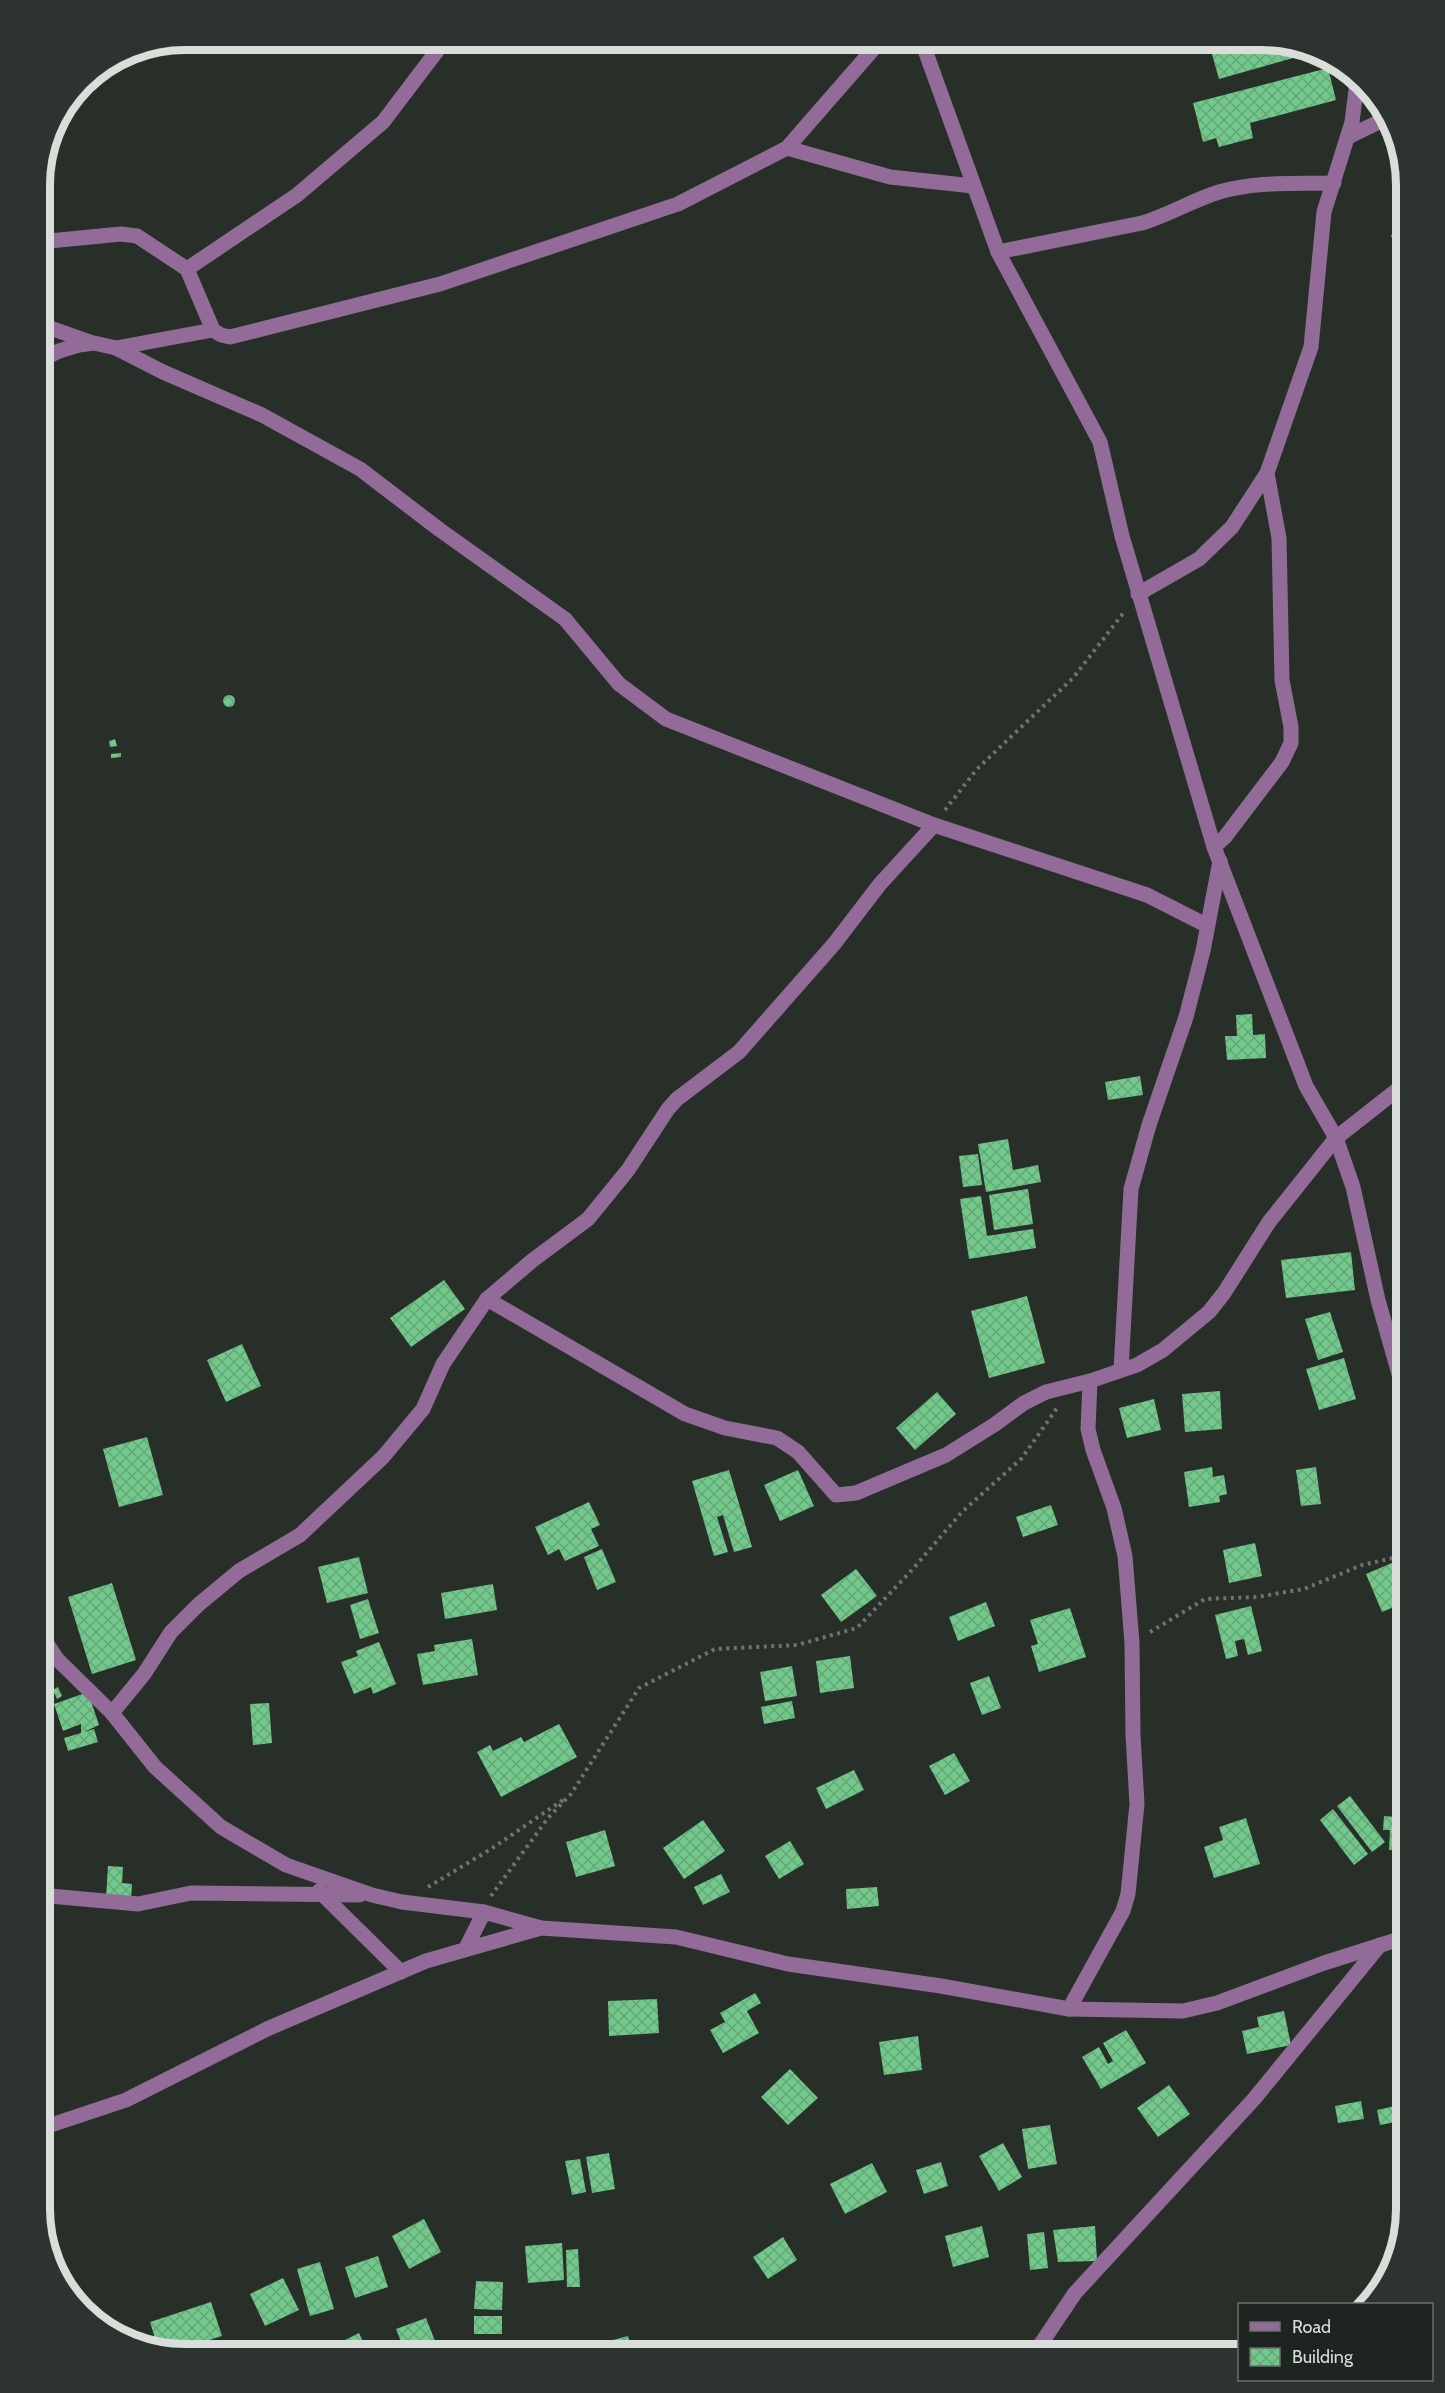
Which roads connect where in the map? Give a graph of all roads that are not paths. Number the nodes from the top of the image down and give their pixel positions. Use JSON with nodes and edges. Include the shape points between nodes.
{"nodes":[{"id":1,"x":438,"y":50,"type":"edge"},
{"id":2,"x":873,"y":50,"type":"edge"},
{"id":3,"x":925,"y":50,"type":"edge"},
{"id":4,"x":1356,"y":89,"type":"edge"},
{"id":5,"x":1380,"y":121,"type":"edge"},
{"id":6,"x":1348,"y":137,"type":"junction"},
{"id":7,"x":788,"y":148,"type":"junction"},
{"id":8,"x":1334,"y":183,"type":"junction"},
{"id":9,"x":974,"y":186,"type":"junction"},
{"id":10,"x":50,"y":241,"type":"edge"},
{"id":11,"x":998,"y":252,"type":"junction"},
{"id":12,"x":187,"y":269,"type":"junction"},
{"id":13,"x":50,"y":328,"type":"edge"},
{"id":14,"x":213,"y":330,"type":"junction"},
{"id":15,"x":94,"y":343,"type":"junction"},
{"id":16,"x":116,"y":348,"type":"junction"},
{"id":17,"x":50,"y":356,"type":"edge"},
{"id":18,"x":1267,"y":473,"type":"junction"},
{"id":19,"x":1138,"y":594,"type":"junction"},
{"id":20,"x":934,"y":825,"type":"junction"},
{"id":21,"x":1217,"y":854,"type":"junction"},
{"id":22,"x":1206,"y":926,"type":"junction"},
{"id":23,"x":1396,"y":1091,"type":"edge"},
{"id":24,"x":1336,"y":1138,"type":"junction"},
{"id":25,"x":487,"y":1299,"type":"junction"},
{"id":26,"x":1396,"y":1364,"type":"edge"},
{"id":27,"x":1121,"y":1370,"type":"junction"},
{"id":28,"x":1090,"y":1381,"type":"junction"},
{"id":29,"x":50,"y":1648,"type":"edge"},
{"id":30,"x":112,"y":1713,"type":"junction"},
{"id":31,"x":286,"y":1865,"type":"junction"},
{"id":32,"x":323,"y":1894,"type":"junction"},
{"id":33,"x":50,"y":1895,"type":"edge"},
{"id":34,"x":372,"y":1895,"type":"junction"},
{"id":35,"x":484,"y":1912,"type":"junction"},
{"id":36,"x":541,"y":1928,"type":"junction"},
{"id":37,"x":1396,"y":1940,"type":"edge"},
{"id":38,"x":1380,"y":1945,"type":"junction"},
{"id":39,"x":466,"y":1948,"type":"junction"},
{"id":40,"x":401,"y":1972,"type":"junction"},
{"id":41,"x":1069,"y":2008,"type":"junction"},
{"id":42,"x":50,"y":2125,"type":"edge"},
{"id":43,"x":1041,"y":2344,"type":"edge"}],
"edges":[{"from":1,"to":12,"type":"street","via":[[383,122],[297,195]]},
{"from":2,"to":7,"type":"street"},
{"from":3,"to":9,"type":"street"},
{"from":4,"to":6,"type":"street"},
{"from":5,"to":6,"type":"street"},
{"from":6,"to":8,"type":"street"},
{"from":7,"to":9,"type":"street","via":[[890,177]]},
{"from":7,"to":14,"type":"street","via":[[678,204],[440,284],[230,337]]},
{"from":8,"to":11,"type":"street","via":[[1236,188],[1152,220]]},
{"from":8,"to":18,"type":"street","via":[[1324,212],[1311,346]]},
{"from":9,"to":11,"type":"street"},
{"from":10,"to":12,"type":"street","via":[[137,236]]},
{"from":11,"to":19,"type":"street","via":[[1100,441]]},
{"from":12,"to":14,"type":"street"},
{"from":13,"to":15,"type":"street"},
{"from":14,"to":16,"type":"street"},
{"from":15,"to":16,"type":"street"},
{"from":15,"to":17,"type":"street"},
{"from":16,"to":20,"type":"street","via":[[262,415],[360,469],[565,619],[619,684],[666,719]]},
{"from":18,"to":19,"type":"street","via":[[1232,527],[1199,559]]},
{"from":18,"to":21,"type":"street","via":[[1279,538],[1282,680],[1291,743],[1282,762],[1225,837]]},
{"from":19,"to":21,"type":"street"},
{"from":20,"to":22,"type":"street","via":[[1147,895]]},
{"from":20,"to":25,"type":"street","via":[[739,1052],[668,1109],[628,1170],[588,1219]]},
{"from":21,"to":22,"type":"street"},
{"from":21,"to":24,"type":"street","via":[[1306,1086]]},
{"from":22,"to":27,"type":"street","via":[[1186,1017],[1131,1189]]},
{"from":23,"to":24,"type":"street"},
{"from":24,"to":26,"type":"street","via":[[1353,1187]]},
{"from":24,"to":27,"type":"street","via":[[1269,1222],[1209,1312],[1163,1350]]},
{"from":25,"to":28,"type":"street","via":[[685,1414],[725,1428],[777,1438],[798,1452],[836,1495],[856,1493],[946,1455],[1023,1403],[1046,1392]]},
{"from":25,"to":30,"type":"street","via":[[443,1364],[423,1409],[383,1457],[300,1535],[239,1571],[198,1605],[171,1632]]},
{"from":27,"to":28,"type":"street"},
{"from":28,"to":41,"type":"street","via":[[1088,1430],[1125,1556],[1137,1804],[1128,1894],[1116,1924]]},
{"from":29,"to":30,"type":"street"},
{"from":30,"to":31,"type":"street","via":[[155,1767],[221,1827]]},
{"from":31,"to":32,"type":"street"},
{"from":31,"to":34,"type":"street"},
{"from":32,"to":33,"type":"street","via":[[191,1893],[138,1904]]},
{"from":32,"to":34,"type":"street"},
{"from":32,"to":40,"type":"street"},
{"from":34,"to":35,"type":"street"},
{"from":35,"to":36,"type":"street"},
{"from":35,"to":39,"type":"street"},
{"from":36,"to":39,"type":"street"},
{"from":36,"to":41,"type":"street","via":[[676,1937],[788,1964]]},
{"from":37,"to":38,"type":"street"},
{"from":38,"to":41,"type":"street","via":[[1217,2003],[1183,2011]]},
{"from":38,"to":43,"type":"street","via":[[1254,2099],[1075,2294]]},
{"from":39,"to":40,"type":"street"},
{"from":40,"to":42,"type":"street","via":[[267,2029],[126,2100]]}]}
